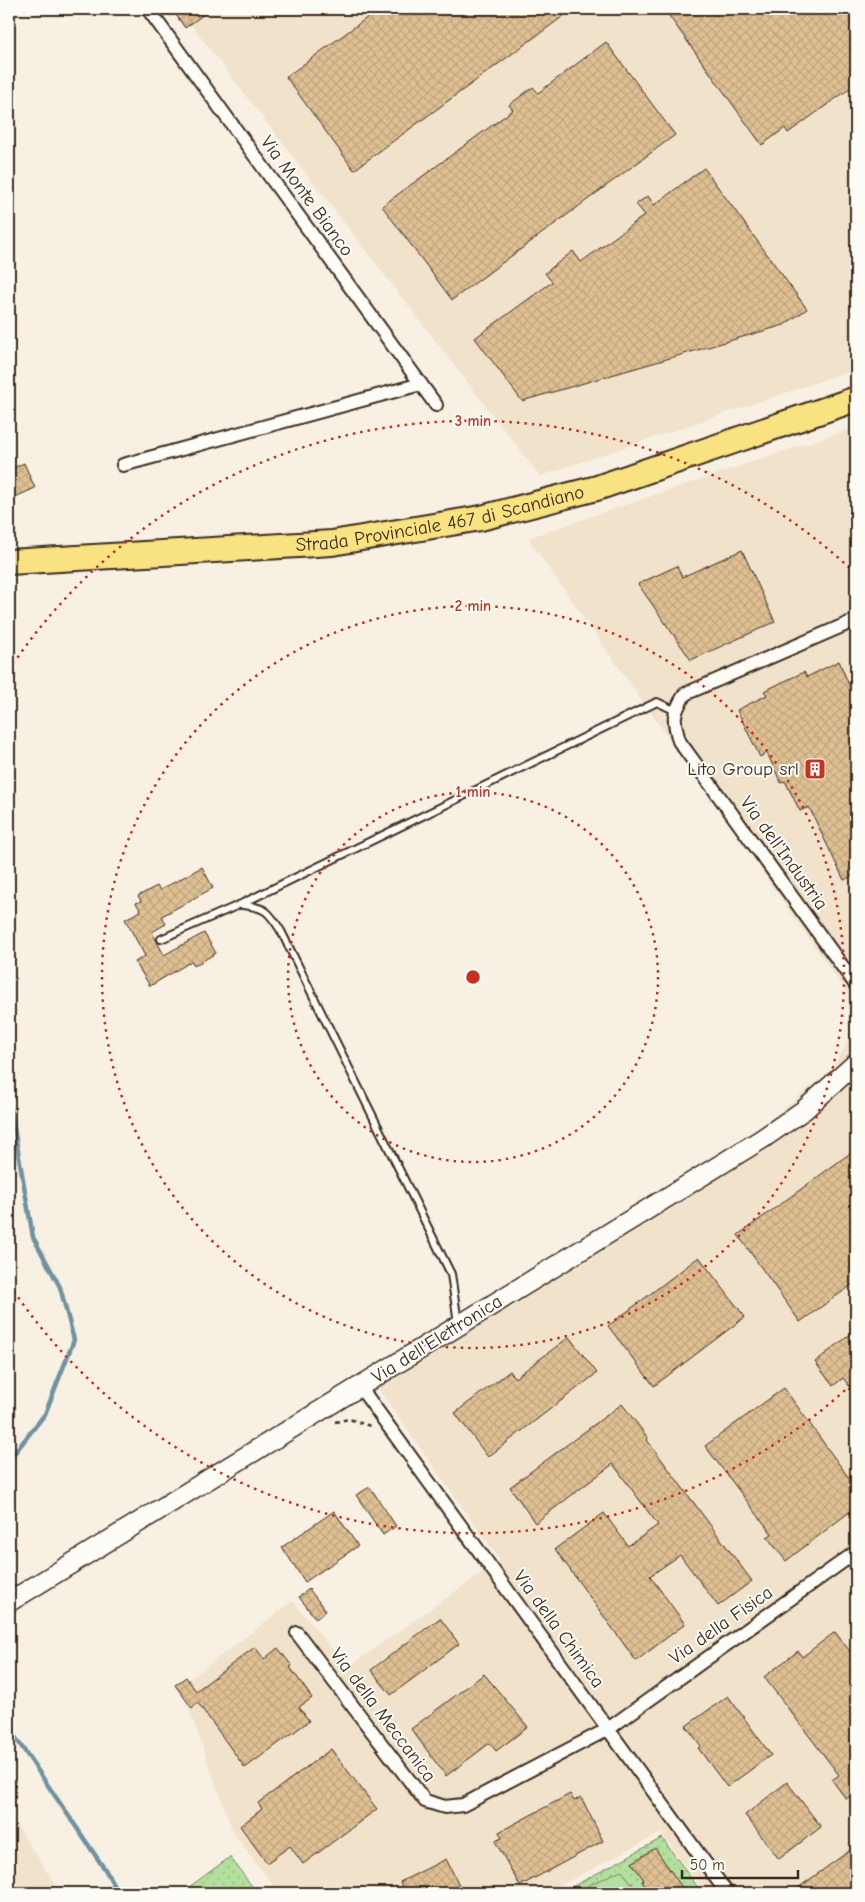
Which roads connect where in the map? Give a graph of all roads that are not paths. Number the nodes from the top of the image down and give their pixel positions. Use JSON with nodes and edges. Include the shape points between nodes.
{"nodes":[{"id":1,"x":148,"y":9,"type":"edge"},
{"id":2,"x":421,"y":384,"type":"junction"},
{"id":3,"x":856,"y":399,"type":"edge"},
{"id":4,"x":436,"y":405,"type":"dead end"},
{"id":5,"x":123,"y":465,"type":"dead end"},
{"id":6,"x":9,"y":562,"type":"edge"},
{"id":7,"x":856,"y":620,"type":"edge"},
{"id":8,"x":674,"y":710,"type":"junction"},
{"id":9,"x":241,"y":904,"type":"junction"},
{"id":10,"x":161,"y":939,"type":"dead end"},
{"id":11,"x":856,"y":985,"type":"edge"},
{"id":12,"x":856,"y":1063,"type":"edge"},
{"id":13,"x":459,"y":1325,"type":"junction"},
{"id":14,"x":360,"y":1387,"type":"junction"},
{"id":15,"x":856,"y":1552,"type":"edge"},
{"id":16,"x":9,"y":1602,"type":"edge"},
{"id":17,"x":297,"y":1633,"type":"dead end"},
{"id":18,"x":608,"y":1729,"type":"junction"},
{"id":19,"x":726,"y":1893,"type":"edge"}],
"edges":[{"from":1,"to":2,"type":"street","name":"Via Monte Bianco"},
{"from":2,"to":4,"type":"street","name":"Via Monte Bianco"},
{"from":2,"to":5,"type":"street"},
{"from":3,"to":6,"type":"highway","name":"Strada Provinciale 467 di Scandiano","via":[[597,488],[482,518],[332,543]]},
{"from":7,"to":8,"type":"street","via":[[685,694]]},
{"from":8,"to":9,"type":"lane","via":[[657,702]]},
{"from":8,"to":11,"type":"street","name":"Via dell'Industria","via":[[679,741]]},
{"from":9,"to":10,"type":"lane"},
{"from":9,"to":13,"type":"lane","via":[[256,906],[270,913],[282,931],[451,1274]]},
{"from":12,"to":13,"type":"street","name":"Via dell'Elettronica","via":[[804,1110],[762,1139]]},
{"from":13,"to":14,"type":"street","name":"Via dell'Elettronica"},
{"from":14,"to":16,"type":"street","name":"Via dell'Elettronica"},
{"from":14,"to":18,"type":"street","name":"Via della Chimica"},
{"from":15,"to":18,"type":"street","name":"Via della Fisica"},
{"from":17,"to":18,"type":"street","name":"Via della Meccanica","via":[[425,1801],[445,1807],[464,1804]]},
{"from":18,"to":19,"type":"street","name":"Via della Chimica"}]}
